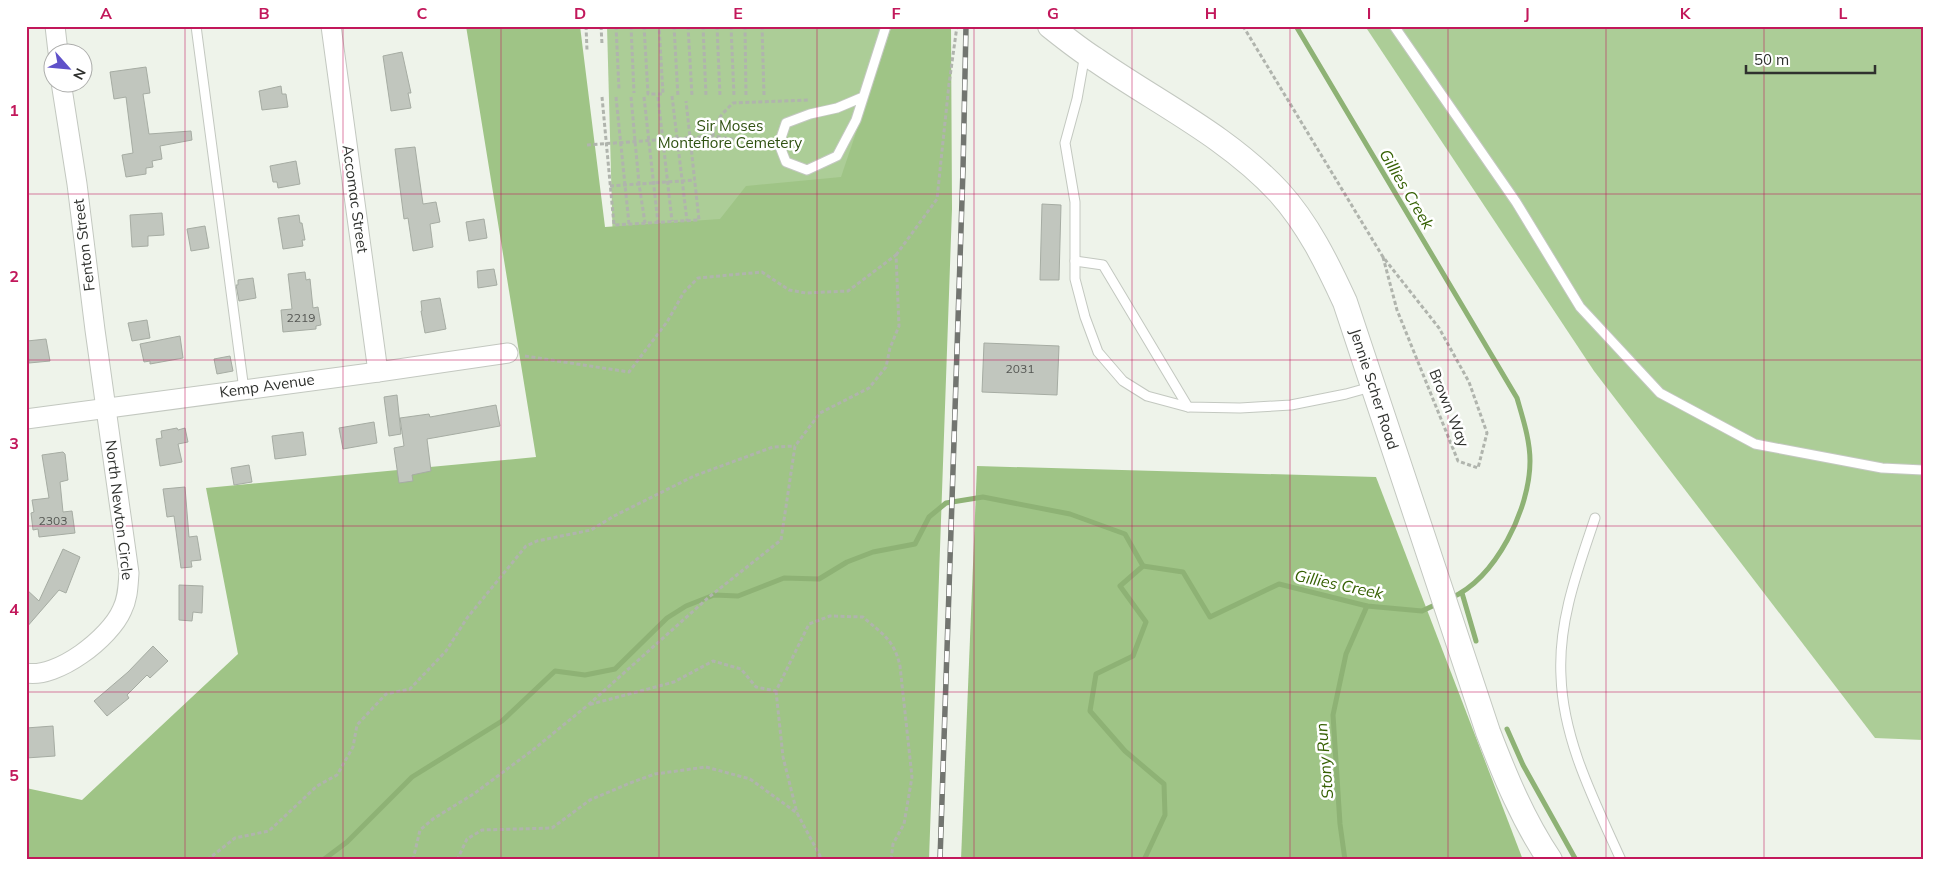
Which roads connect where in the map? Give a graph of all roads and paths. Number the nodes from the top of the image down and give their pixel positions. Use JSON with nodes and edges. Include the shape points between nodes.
{"nodes":[{"id":1,"x":55,"y":26,"type":"edge"},
{"id":2,"x":196,"y":26,"type":"edge"},
{"id":3,"x":331,"y":26,"type":"edge"},
{"id":4,"x":586,"y":26,"type":"edge"},
{"id":5,"x":601,"y":26,"type":"edge"},
{"id":6,"x":616,"y":26,"type":"edge"},
{"id":7,"x":631,"y":26,"type":"edge"},
{"id":8,"x":644,"y":26,"type":"edge"},
{"id":9,"x":659,"y":26,"type":"edge"},
{"id":10,"x":674,"y":26,"type":"edge"},
{"id":11,"x":688,"y":26,"type":"edge"},
{"id":12,"x":703,"y":26,"type":"edge"},
{"id":13,"x":717,"y":26,"type":"edge"},
{"id":14,"x":731,"y":26,"type":"edge"},
{"id":15,"x":745,"y":26,"type":"edge"},
{"id":16,"x":762,"y":26,"type":"edge"},
{"id":17,"x":886,"y":26,"type":"edge"},
{"id":18,"x":957,"y":26,"type":"edge"},
{"id":19,"x":1050,"y":26,"type":"edge"},
{"id":20,"x":1243,"y":26,"type":"edge"},
{"id":21,"x":1394,"y":26,"type":"edge"},
{"id":22,"x":57,"y":42,"type":"edge"},
{"id":23,"x":602,"y":44,"type":"dead end"},
{"id":24,"x":587,"y":50,"type":"dead end"},
{"id":25,"x":1085,"y":53,"type":"junction"},
{"id":26,"x":619,"y":90,"type":"dead end"},
{"id":27,"x":63,"y":92,"type":"edge"},
{"id":28,"x":764,"y":95,"type":"dead end"},
{"id":29,"x":658,"y":96,"type":"dead end"},
{"id":30,"x":672,"y":96,"type":"dead end"},
{"id":31,"x":692,"y":96,"type":"dead end"},
{"id":32,"x":706,"y":96,"type":"dead end"},
{"id":33,"x":720,"y":96,"type":"dead end"},
{"id":34,"x":734,"y":96,"type":"dead end"},
{"id":35,"x":746,"y":96,"type":"dead end"},
{"id":36,"x":602,"y":97,"type":"dead end"},
{"id":37,"x":616,"y":97,"type":"dead end"},
{"id":38,"x":644,"y":97,"type":"dead end"},
{"id":39,"x":678,"y":97,"type":"dead end"},
{"id":40,"x":863,"y":97,"type":"junction"},
{"id":41,"x":818,"y":100,"type":"dead end"},
{"id":42,"x":686,"y":101,"type":"dead end"},
{"id":43,"x":713,"y":136,"type":"junction"},
{"id":44,"x":690,"y":138,"type":"junction"},
{"id":45,"x":677,"y":139,"type":"junction"},
{"id":46,"x":663,"y":140,"type":"junction"},
{"id":47,"x":649,"y":141,"type":"junction"},
{"id":48,"x":635,"y":142,"type":"junction"},
{"id":49,"x":622,"y":143,"type":"junction"},
{"id":50,"x":606,"y":144,"type":"junction"},
{"id":51,"x":779,"y":144,"type":"junction"},
{"id":52,"x":586,"y":145,"type":"dead end"},
{"id":53,"x":695,"y":180,"type":"junction"},
{"id":54,"x":682,"y":181,"type":"junction"},
{"id":55,"x":668,"y":182,"type":"junction"},
{"id":56,"x":653,"y":183,"type":"junction"},
{"id":57,"x":638,"y":184,"type":"junction"},
{"id":58,"x":626,"y":185,"type":"junction"},
{"id":59,"x":610,"y":186,"type":"junction"},
{"id":60,"x":687,"y":220,"type":"junction"},
{"id":61,"x":672,"y":222,"type":"junction"},
{"id":62,"x":658,"y":223,"type":"junction"},
{"id":63,"x":630,"y":224,"type":"junction"},
{"id":64,"x":645,"y":224,"type":"junction"},
{"id":65,"x":896,"y":255,"type":"junction"},
{"id":66,"x":1383,"y":257,"type":"junction"},
{"id":67,"x":1076,"y":261,"type":"junction"},
{"id":68,"x":508,"y":353,"type":"joint"},
{"id":69,"x":378,"y":372,"type":"junction"},
{"id":70,"x":1374,"y":386,"type":"junction"},
{"id":71,"x":244,"y":390,"type":"junction"},
{"id":72,"x":1188,"y":407,"type":"junction"},
{"id":73,"x":106,"y":409,"type":"junction"},
{"id":74,"x":26,"y":419,"type":"edge"},
{"id":75,"x":795,"y":446,"type":"junction"},
{"id":76,"x":1923,"y":470,"type":"edge"},
{"id":77,"x":1595,"y":518,"type":"dead end"},
{"id":78,"x":26,"y":673,"type":"edge"},
{"id":79,"x":776,"y":691,"type":"junction"},
{"id":80,"x":588,"y":705,"type":"junction"},
{"id":81,"x":797,"y":813,"type":"junction"},
{"id":82,"x":1546,"y":858,"type":"edge"},
{"id":83,"x":207,"y":860,"type":"edge"},
{"id":84,"x":412,"y":860,"type":"edge"},
{"id":85,"x":457,"y":860,"type":"edge"},
{"id":86,"x":820,"y":860,"type":"edge"},
{"id":87,"x":892,"y":860,"type":"edge"},
{"id":88,"x":1621,"y":860,"type":"edge"}],
"edges":[{"from":1,"to":22,"type":"street"},
{"from":2,"to":71,"type":"lane"},
{"from":3,"to":69,"type":"street","name":"Accomac Street"},
{"from":4,"to":24,"type":"path"},
{"from":5,"to":23,"type":"path"},
{"from":6,"to":26,"type":"path"},
{"from":7,"to":48,"type":"path"},
{"from":8,"to":9,"type":"path","via":[[648,94],[663,94]]},
{"from":10,"to":39,"type":"path"},
{"from":11,"to":31,"type":"path"},
{"from":12,"to":32,"type":"path"},
{"from":13,"to":33,"type":"path"},
{"from":14,"to":34,"type":"path"},
{"from":15,"to":35,"type":"path"},
{"from":16,"to":28,"type":"path"},
{"from":17,"to":40,"type":"lane"},
{"from":18,"to":65,"type":"path","via":[[937,199]]},
{"from":19,"to":25,"type":"street","name":"Jennie Scher Road"},
{"from":20,"to":66,"type":"path","name":"Brown Way"},
{"from":21,"to":76,"type":"lane","via":[[1516,202],[1580,307],[1660,393],[1755,444],[1882,468]]},
{"from":25,"to":67,"type":"lane","via":[[1065,143],[1075,202]]},
{"from":25,"to":70,"type":"street","name":"Jennie Scher Road","via":[[1222,141],[1281,194],[1330,268]]},
{"from":27,"to":73,"type":"street","name":"Fenton Street"},
{"from":29,"to":46,"type":"path"},
{"from":30,"to":45,"type":"path"},
{"from":36,"to":50,"type":"path"},
{"from":37,"to":49,"type":"path"},
{"from":38,"to":47,"type":"path"},
{"from":40,"to":51,"type":"lane","via":[[786,123]]},
{"from":40,"to":51,"type":"lane","via":[[856,120],[837,156],[807,170],[786,162]]},
{"from":41,"to":43,"type":"path","via":[[733,103],[719,117]]},
{"from":42,"to":44,"type":"path"},
{"from":43,"to":44,"type":"path"},
{"from":43,"to":51,"type":"path"},
{"from":44,"to":45,"type":"path"},
{"from":44,"to":53,"type":"path"},
{"from":45,"to":46,"type":"path"},
{"from":45,"to":54,"type":"path"},
{"from":46,"to":47,"type":"path"},
{"from":46,"to":55,"type":"path"},
{"from":47,"to":48,"type":"path"},
{"from":47,"to":56,"type":"path"},
{"from":48,"to":49,"type":"path"},
{"from":48,"to":57,"type":"path"},
{"from":49,"to":50,"type":"path"},
{"from":49,"to":58,"type":"path"},
{"from":50,"to":52,"type":"path"},
{"from":50,"to":59,"type":"path"},
{"from":53,"to":54,"type":"path"},
{"from":53,"to":60,"type":"path","via":[[699,220]]},
{"from":54,"to":55,"type":"path"},
{"from":54,"to":60,"type":"path"},
{"from":55,"to":56,"type":"path"},
{"from":55,"to":61,"type":"path"},
{"from":56,"to":57,"type":"path"},
{"from":56,"to":62,"type":"path"},
{"from":57,"to":58,"type":"path"},
{"from":57,"to":64,"type":"path"},
{"from":58,"to":59,"type":"path"},
{"from":58,"to":63,"type":"path"},
{"from":59,"to":63,"type":"path","via":[[614,225]]},
{"from":60,"to":61,"type":"path"},
{"from":61,"to":62,"type":"path"},
{"from":62,"to":64,"type":"path"},
{"from":63,"to":64,"type":"path"},
{"from":65,"to":68,"type":"path","via":[[848,291],[806,293],[788,290],[762,272],[698,278],[684,292],[667,322],[629,372]]},
{"from":65,"to":75,"type":"path","via":[[898,326],[886,367],[869,388],[820,414]]},
{"from":66,"to":66,"type":"path","name":"Brown Way","via":[[1397,310],[1458,461],[1478,468],[1487,433],[1469,382],[1439,328]]},
{"from":67,"to":72,"type":"lane","via":[[1103,265]]},
{"from":67,"to":72,"type":"lane","via":[[1075,279],[1098,352],[1123,381],[1147,396]]},
{"from":68,"to":69,"type":"street","name":"Kemp Avenue"},
{"from":69,"to":71,"type":"street","name":"Kemp Avenue"},
{"from":70,"to":72,"type":"lane","via":[[1291,405]]},
{"from":70,"to":82,"type":"street","name":"Jennie Scher Road","via":[[1459,648],[1506,779]]},
{"from":71,"to":73,"type":"street","name":"Kemp Avenue"},
{"from":73,"to":74,"type":"street","name":"Kemp Avenue"},
{"from":73,"to":78,"type":"street","name":"North Newton Circle","via":[[129,573],[128,594],[116,621],[80,654],[56,670],[44,674]]},
{"from":75,"to":80,"type":"path","via":[[782,540],[709,597]]},
{"from":75,"to":83,"type":"path","via":[[773,447],[694,476],[592,530],[526,546],[467,618],[446,652],[410,689],[386,694],[357,725],[353,747],[337,775],[317,786],[269,831],[235,838]]},
{"from":77,"to":88,"type":"lane","via":[[1573,581],[1563,633],[1561,676],[1568,720],[1580,763]]},
{"from":79,"to":80,"type":"path","via":[[756,687],[741,669],[713,661],[674,682]]},
{"from":79,"to":81,"type":"path","via":[[783,757]]},
{"from":79,"to":87,"type":"path","via":[[809,624],[830,616],[863,616],[890,640],[897,651],[900,666],[912,777],[904,824],[893,844]]},
{"from":80,"to":84,"type":"path","via":[[475,794],[420,830]]},
{"from":81,"to":85,"type":"path","via":[[750,779],[706,767],[698,768],[656,774],[630,782],[590,800],[552,828],[482,830],[467,839]]},
{"from":81,"to":86,"type":"path"}]}
